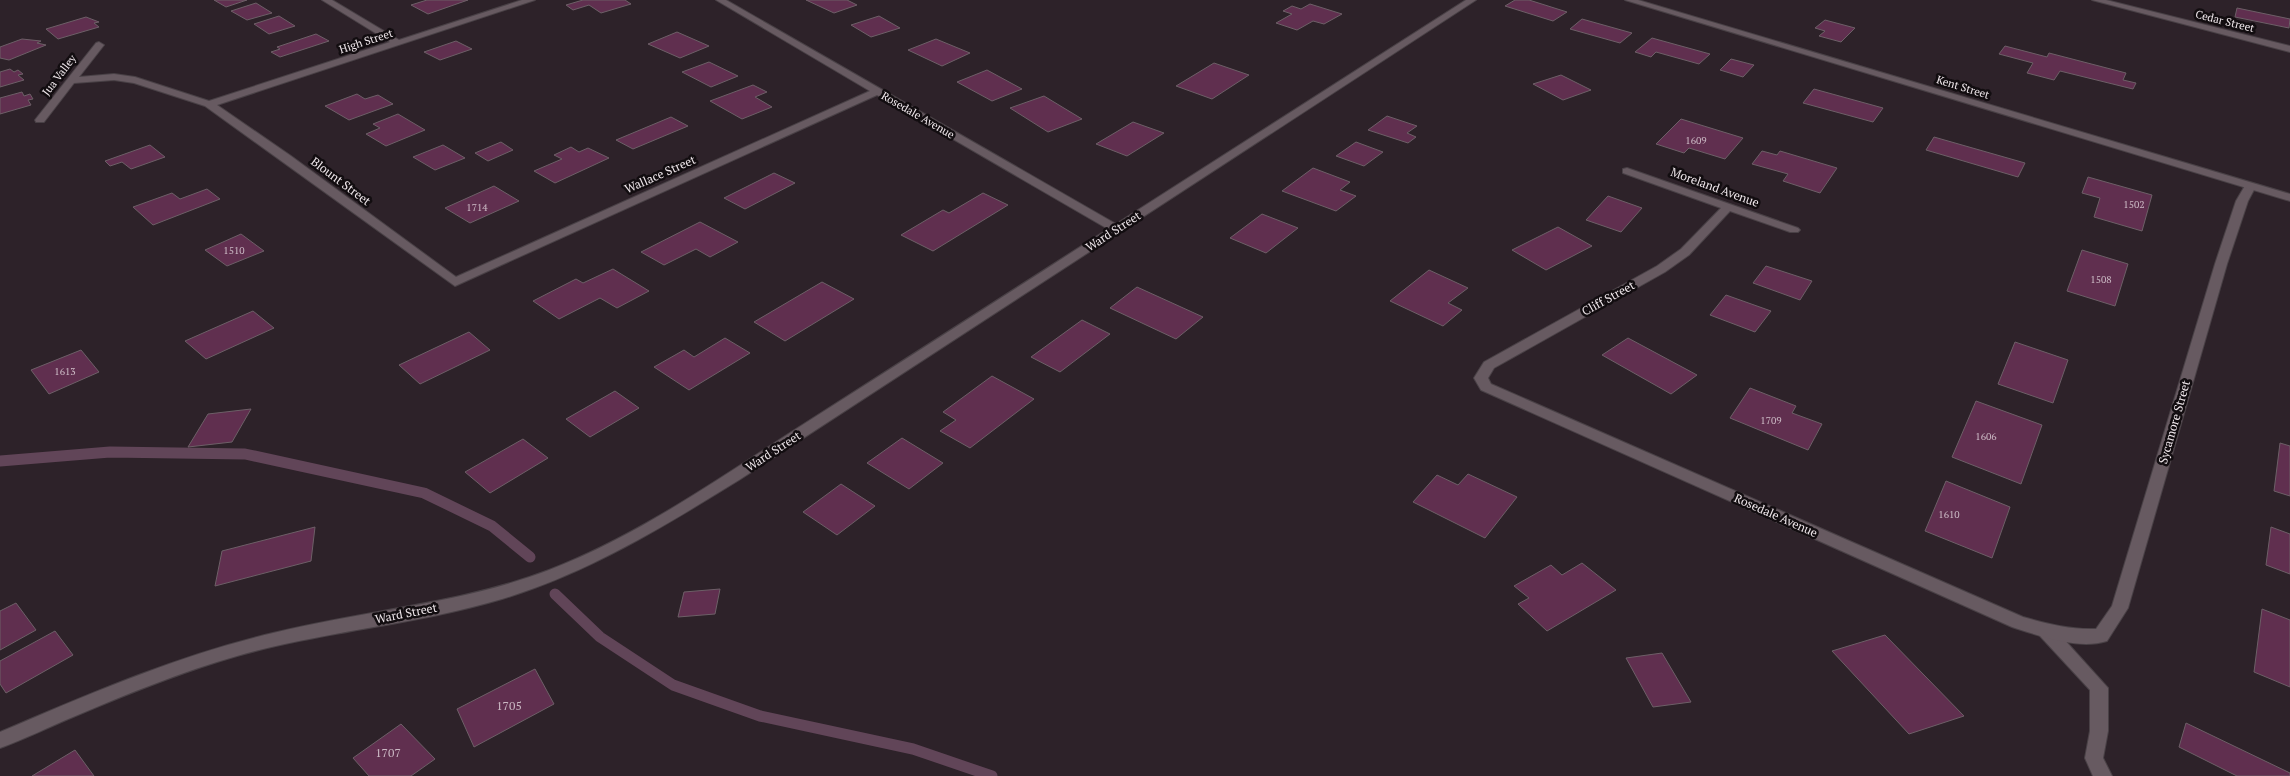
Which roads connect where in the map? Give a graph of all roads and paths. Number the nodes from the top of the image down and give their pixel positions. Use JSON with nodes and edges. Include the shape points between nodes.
{"nodes":[{"id":1,"x":326,"y":0,"type":"edge"},
{"id":2,"x":531,"y":0,"type":"edge"},
{"id":3,"x":720,"y":0,"type":"edge"},
{"id":4,"x":1472,"y":0,"type":"edge"},
{"id":5,"x":1629,"y":0,"type":"edge"},
{"id":6,"x":2096,"y":0,"type":"edge"},
{"id":7,"x":398,"y":43,"type":"junction"},
{"id":8,"x":99,"y":45,"type":"dead end"},
{"id":9,"x":2290,"y":49,"type":"edge"},
{"id":10,"x":72,"y":80,"type":"junction"},
{"id":11,"x":878,"y":91,"type":"junction"},
{"id":12,"x":208,"y":104,"type":"junction"},
{"id":13,"x":40,"y":120,"type":"dead end"},
{"id":14,"x":1627,"y":171,"type":"dead end"},
{"id":15,"x":2250,"y":186,"type":"junction"},
{"id":16,"x":2290,"y":198,"type":"edge"},
{"id":17,"x":1728,"y":207,"type":"junction"},
{"id":18,"x":1116,"y":228,"type":"junction"},
{"id":19,"x":1794,"y":230,"type":"dead end"},
{"id":20,"x":454,"y":282,"type":"joint"},
{"id":21,"x":1481,"y":378,"type":"joint"},
{"id":22,"x":2046,"y":631,"type":"junction"},
{"id":23,"x":2080,"y":637,"type":"joint"},
{"id":24,"x":0,"y":740,"type":"edge"},
{"id":25,"x":2103,"y":776,"type":"edge"}],
"edges":[{"from":1,"to":7,"type":"street"},
{"from":2,"to":7,"type":"street","name":"High Street"},
{"from":3,"to":11,"type":"street","name":"Rosedale Avenue"},
{"from":4,"to":18,"type":"street","name":"Ward Street"},
{"from":5,"to":15,"type":"street","name":"Kent Street"},
{"from":6,"to":9,"type":"street","name":"Cedar Street"},
{"from":7,"to":12,"type":"street","name":"High Street"},
{"from":8,"to":10,"type":"street","name":"Jua Valley"},
{"from":10,"to":12,"type":"street","name":"Blount Street","via":[[114,77],[135,80]]},
{"from":10,"to":13,"type":"street","name":"Jua Valley"},
{"from":11,"to":18,"type":"street","name":"Rosedale Avenue"},
{"from":11,"to":20,"type":"street","name":"Wallace Street"},
{"from":12,"to":20,"type":"street","name":"Blount Street","via":[[287,158]]},
{"from":14,"to":17,"type":"street","name":"Moreland Avenue"},
{"from":15,"to":16,"type":"street","name":"Kent Street"},
{"from":15,"to":23,"type":"street","name":"Sycamore Street","via":[[2221,264],[2120,608],[2101,636]]},
{"from":17,"to":19,"type":"street","name":"Moreland Avenue"},
{"from":17,"to":21,"type":"street","name":"Cliff Street","via":[[1685,252],[1634,284],[1504,355],[1489,365]]},
{"from":18,"to":24,"type":"street","name":"Ward Street","via":[[734,476],[577,564],[533,583],[480,599],[272,640],[205,659]]},
{"from":21,"to":22,"type":"street","name":"Rosedale Avenue","via":[[1486,387],[1502,395],[2018,622]]},
{"from":22,"to":23,"type":"street","name":"Rosedale Avenue"},
{"from":22,"to":25,"type":"street","via":[[2098,688],[2094,758]]}]}
